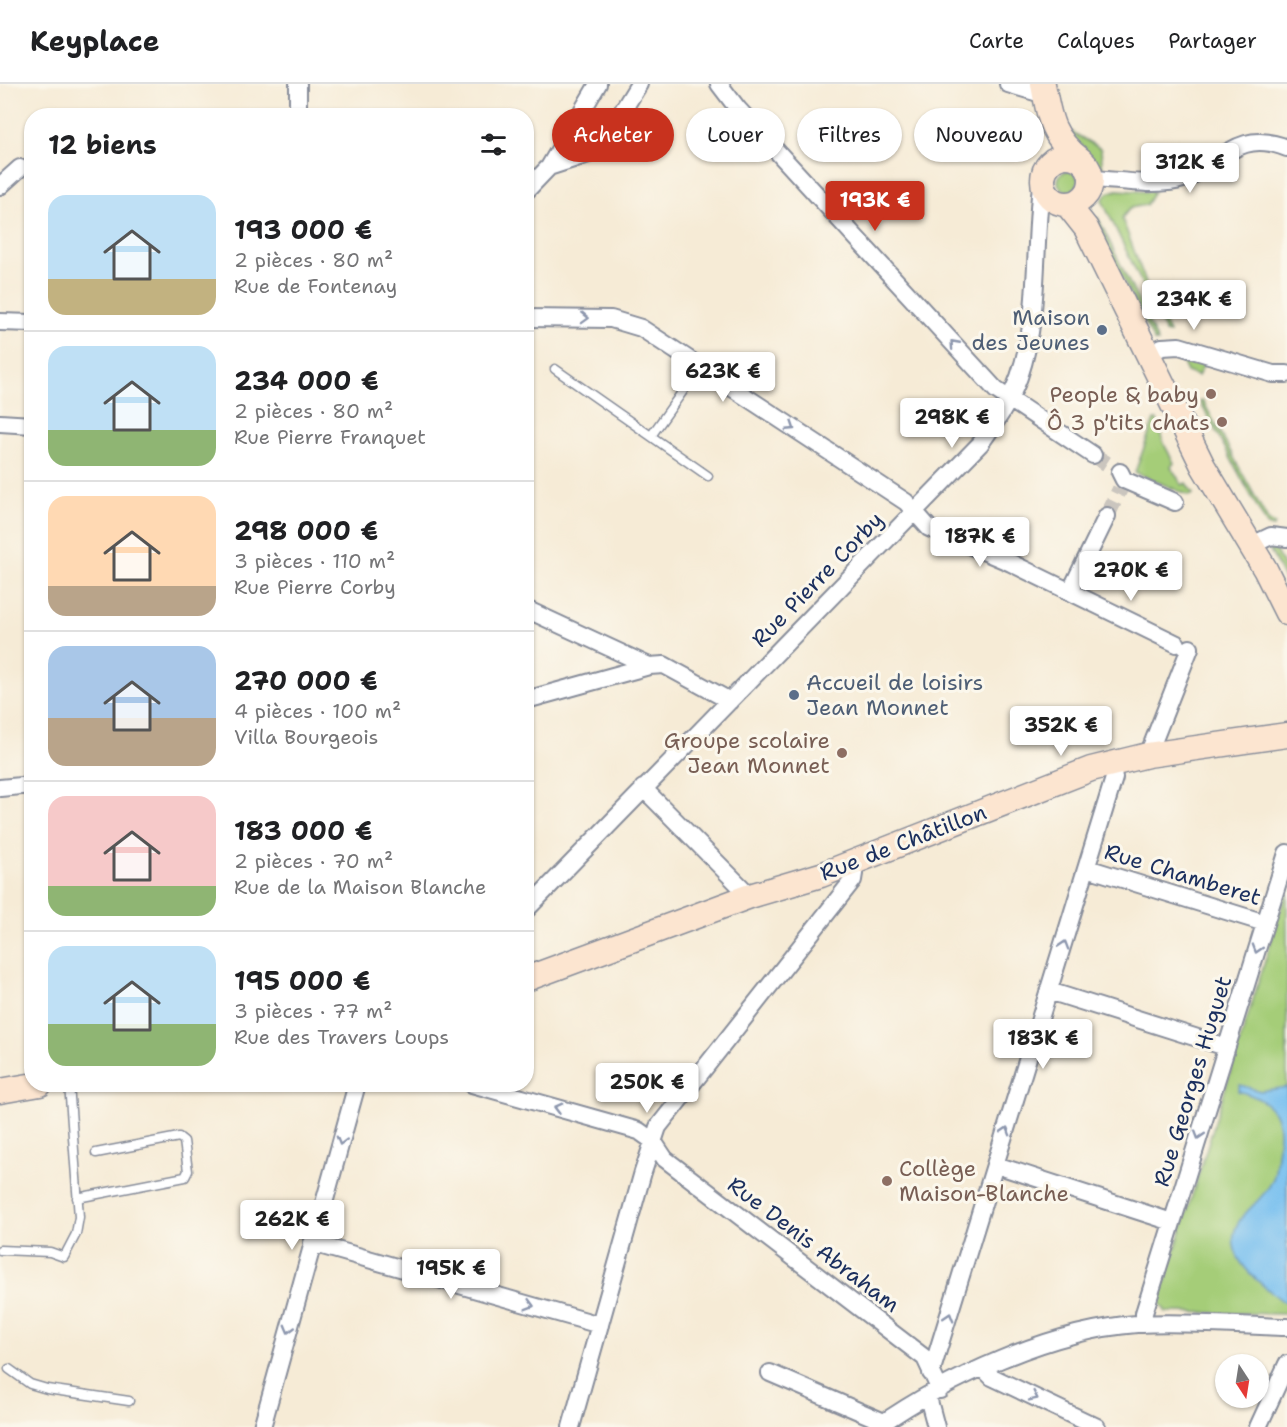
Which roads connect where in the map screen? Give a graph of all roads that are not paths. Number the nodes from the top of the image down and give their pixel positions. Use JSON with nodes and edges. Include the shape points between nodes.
{"nodes":[{"id":1,"x":298,"y":84,"type":"edge"},
{"id":2,"x":598,"y":84,"type":"edge"},
{"id":3,"x":639,"y":84,"type":"edge"},
{"id":4,"x":719,"y":84,"type":"edge"},
{"id":5,"x":1008,"y":84,"type":"edge"},
{"id":6,"x":1037,"y":86,"type":"edge"},
{"id":7,"x":298,"y":108,"type":"edge"},
{"id":8,"x":1287,"y":148,"type":"edge"},
{"id":9,"x":549,"y":167,"type":"junction"},
{"id":10,"x":20,"y":168,"type":"dead end"},
{"id":11,"x":1043,"y":173,"type":"junction"},
{"id":12,"x":534,"y":183,"type":"edge"},
{"id":13,"x":0,"y":186,"type":"edge"},
{"id":14,"x":1077,"y":188,"type":"junction"},
{"id":15,"x":1039,"y":227,"type":"junction"},
{"id":16,"x":534,"y":318,"type":"edge"},
{"id":17,"x":0,"y":322,"type":"edge"},
{"id":18,"x":24,"y":323,"type":"edge"},
{"id":19,"x":1146,"y":355,"type":"junction"},
{"id":20,"x":700,"y":367,"type":"junction"},
{"id":21,"x":555,"y":369,"type":"dead end"},
{"id":22,"x":1287,"y":374,"type":"edge"},
{"id":23,"x":1009,"y":400,"type":"junction"},
{"id":24,"x":0,"y":423,"type":"edge"},
{"id":25,"x":24,"y":424,"type":"edge"},
{"id":26,"x":651,"y":436,"type":"junction"},
{"id":27,"x":1093,"y":455,"type":"tunnel mouth"},
{"id":28,"x":708,"y":476,"type":"dead end"},
{"id":29,"x":1121,"y":480,"type":"tunnel mouth"},
{"id":30,"x":1175,"y":502,"type":"dead end"},
{"id":31,"x":914,"y":513,"type":"junction"},
{"id":32,"x":1107,"y":516,"type":"tunnel mouth"},
{"id":33,"x":1287,"y":538,"type":"edge"},
{"id":34,"x":1250,"y":546,"type":"junction"},
{"id":35,"x":1070,"y":592,"type":"junction"},
{"id":36,"x":534,"y":613,"type":"edge"},
{"id":37,"x":1287,"y":613,"type":"edge"},
{"id":38,"x":649,"y":666,"type":"junction"},
{"id":39,"x":534,"y":698,"type":"edge"},
{"id":40,"x":730,"y":700,"type":"junction"},
{"id":41,"x":1287,"y":735,"type":"edge"},
{"id":42,"x":1148,"y":755,"type":"junction"},
{"id":43,"x":1112,"y":763,"type":"junction"},
{"id":44,"x":24,"y":786,"type":"edge"},
{"id":45,"x":0,"y":788,"type":"edge"},
{"id":46,"x":643,"y":788,"type":"junction"},
{"id":47,"x":1287,"y":853,"type":"edge"},
{"id":48,"x":856,"y":861,"type":"junction"},
{"id":49,"x":1088,"y":868,"type":"junction"},
{"id":50,"x":750,"y":896,"type":"junction"},
{"id":51,"x":534,"y":902,"type":"edge"},
{"id":52,"x":1265,"y":923,"type":"junction"},
{"id":53,"x":534,"y":976,"type":"edge"},
{"id":54,"x":1049,"y":991,"type":"junction"},
{"id":55,"x":1226,"y":1047,"type":"junction"},
{"id":56,"x":24,"y":1087,"type":"edge"},
{"id":57,"x":0,"y":1091,"type":"edge"},
{"id":58,"x":69,"y":1092,"type":"edge"},
{"id":59,"x":355,"y":1092,"type":"edge"},
{"id":60,"x":500,"y":1092,"type":"edge"},
{"id":61,"x":652,"y":1141,"type":"junction"},
{"id":62,"x":96,"y":1153,"type":"dead end"},
{"id":63,"x":996,"y":1165,"type":"junction"},
{"id":64,"x":77,"y":1198,"type":"junction"},
{"id":65,"x":1172,"y":1222,"type":"junction"},
{"id":66,"x":312,"y":1242,"type":"junction"},
{"id":67,"x":0,"y":1250,"type":"edge"},
{"id":68,"x":600,"y":1324,"type":"junction"},
{"id":69,"x":1144,"y":1324,"type":"junction"},
{"id":70,"x":1287,"y":1327,"type":"edge"},
{"id":71,"x":1287,"y":1364,"type":"edge"},
{"id":72,"x":983,"y":1368,"type":"junction"},
{"id":73,"x":9,"y":1369,"type":"dead end"},
{"id":74,"x":770,"y":1373,"type":"dead end"},
{"id":75,"x":931,"y":1373,"type":"junction"},
{"id":76,"x":934,"y":1393,"type":"junction"},
{"id":77,"x":129,"y":1401,"type":"dead end"},
{"id":78,"x":881,"y":1425,"type":"edge"},
{"id":79,"x":262,"y":1427,"type":"edge"},
{"id":80,"x":571,"y":1427,"type":"edge"},
{"id":81,"x":936,"y":1427,"type":"edge"},
{"id":82,"x":1097,"y":1427,"type":"edge"},
{"id":83,"x":1258,"y":1427,"type":"edge"}],
"edges":[{"from":1,"to":7,"type":"street"},
{"from":2,"to":9,"type":"street"},
{"from":3,"to":9,"type":"street","via":[[598,151]]},
{"from":23,"to":4,"type":"street","one_way":true},
{"from":5,"to":6,"type":"street"},
{"from":6,"to":11,"type":"main road"},
{"from":6,"to":14,"type":"main road","via":[[1055,135],[1067,149]]},
{"from":8,"to":14,"type":"street","via":[[1262,142],[1236,147],[1191,176],[1175,181]]},
{"from":9,"to":12,"type":"street"},
{"from":10,"to":13,"type":"street"},
{"from":11,"to":14,"type":"main road","via":[[1046,194]]},
{"from":11,"to":14,"type":"main road","via":[[1056,158],[1073,156]]},
{"from":11,"to":15,"type":"street","name":"Rue Pierre Corby"},
{"from":14,"to":15,"type":"street","via":[[1050,210]]},
{"from":14,"to":19,"type":"main road","via":[[1086,228]]},
{"from":15,"to":23,"type":"street","name":"Rue Pierre Corby","via":[[1026,350]]},
{"from":16,"to":20,"type":"street","one_way":true,"via":[[611,319],[641,328]]},
{"from":17,"to":18,"type":"street"},
{"from":19,"to":22,"type":"street","via":[[1162,347],[1179,346],[1273,374]]},
{"from":19,"to":34,"type":"main road","via":[[1203,466]]},
{"from":20,"to":26,"type":"lane"},
{"from":20,"to":31,"type":"street","one_way":true,"via":[[906,502]]},
{"from":21,"to":26,"type":"lane"},
{"from":23,"to":27,"type":"street"},
{"from":23,"to":31,"type":"street","name":"Rue Pierre Corby","via":[[980,444]]},
{"from":24,"to":25,"type":"street"},
{"from":26,"to":28,"type":"lane"},
{"from":29,"to":30,"type":"street"},
{"from":31,"to":35,"type":"street","via":[[929,528]]},
{"from":31,"to":40,"type":"street","name":"Rue Pierre Corby"},
{"from":32,"to":35,"type":"street"},
{"from":33,"to":34,"type":"street","via":[[1270,536]]},
{"from":34,"to":37,"type":"main road"},
{"from":35,"to":42,"type":"street","via":[[1183,646]]},
{"from":36,"to":38,"type":"street"},
{"from":38,"to":39,"type":"street"},
{"from":38,"to":40,"type":"street","via":[[664,665]]},
{"from":40,"to":46,"type":"street","name":"Rue Pierre Corby"},
{"from":41,"to":42,"type":"main road","name":"Rue de Châtillon"},
{"from":42,"to":43,"type":"main road","name":"Rue de Châtillon"},
{"from":43,"to":48,"type":"main road","name":"Rue de Châtillon","via":[[1067,777]]},
{"from":43,"to":49,"type":"street","via":[[1114,778]]},
{"from":44,"to":45,"type":"street"},
{"from":46,"to":50,"type":"street"},
{"from":46,"to":51,"type":"street","name":"Rue Pierre Corby"},
{"from":47,"to":52,"type":"street","name":"Rue Georges Huguet"},
{"from":48,"to":50,"type":"main road","name":"Rue de Châtillon"},
{"from":48,"to":61,"type":"street","via":[[853,880],[658,1127]]},
{"from":49,"to":52,"type":"street","name":"Rue Chamberet"},
{"from":54,"to":49,"type":"street","one_way":true},
{"from":50,"to":53,"type":"main road","name":"Rue de Châtillon"},
{"from":52,"to":55,"type":"street","name":"Rue Georges Huguet","one_way":true},
{"from":54,"to":55,"type":"street"},
{"from":63,"to":54,"type":"street","one_way":true},
{"from":55,"to":65,"type":"street","name":"Rue Georges Huguet","one_way":true},
{"from":56,"to":57,"type":"main road"},
{"from":58,"to":64,"type":"lane"},
{"from":59,"to":66,"type":"street","one_way":true},
{"from":61,"to":60,"type":"street","one_way":true,"via":[[639,1131]]},
{"from":61,"to":68,"type":"street"},
{"from":61,"to":75,"type":"street","name":"Rue Denis Abraham","via":[[665,1159],[925,1358]]},
{"from":62,"to":64,"type":"lane","via":[[179,1137],[184,1141],[188,1171],[185,1177]]},
{"from":63,"to":65,"type":"street"},
{"from":75,"to":63,"type":"street","one_way":true},
{"from":64,"to":67,"type":"lane","via":[[76,1234],[64,1257],[50,1252]]},
{"from":65,"to":69,"type":"street","name":"Rue Georges Huguet"},
{"from":66,"to":68,"type":"street","one_way":true},
{"from":66,"to":79,"type":"street","one_way":true},
{"from":68,"to":80,"type":"street"},
{"from":69,"to":70,"type":"street"},
{"from":69,"to":72,"type":"street","via":[[1085,1331]]},
{"from":71,"to":83,"type":"street"},
{"from":72,"to":76,"type":"street"},
{"from":72,"to":82,"type":"street","one_way":true,"via":[[992,1377]]},
{"from":73,"to":77,"type":"lane","via":[[30,1384],[47,1389]]},
{"from":74,"to":78,"type":"street"},
{"from":75,"to":76,"type":"street","name":"Rue Denis Abraham"},
{"from":76,"to":78,"type":"street"},
{"from":76,"to":81,"type":"street","name":"Rue Denis Abraham"}]}
